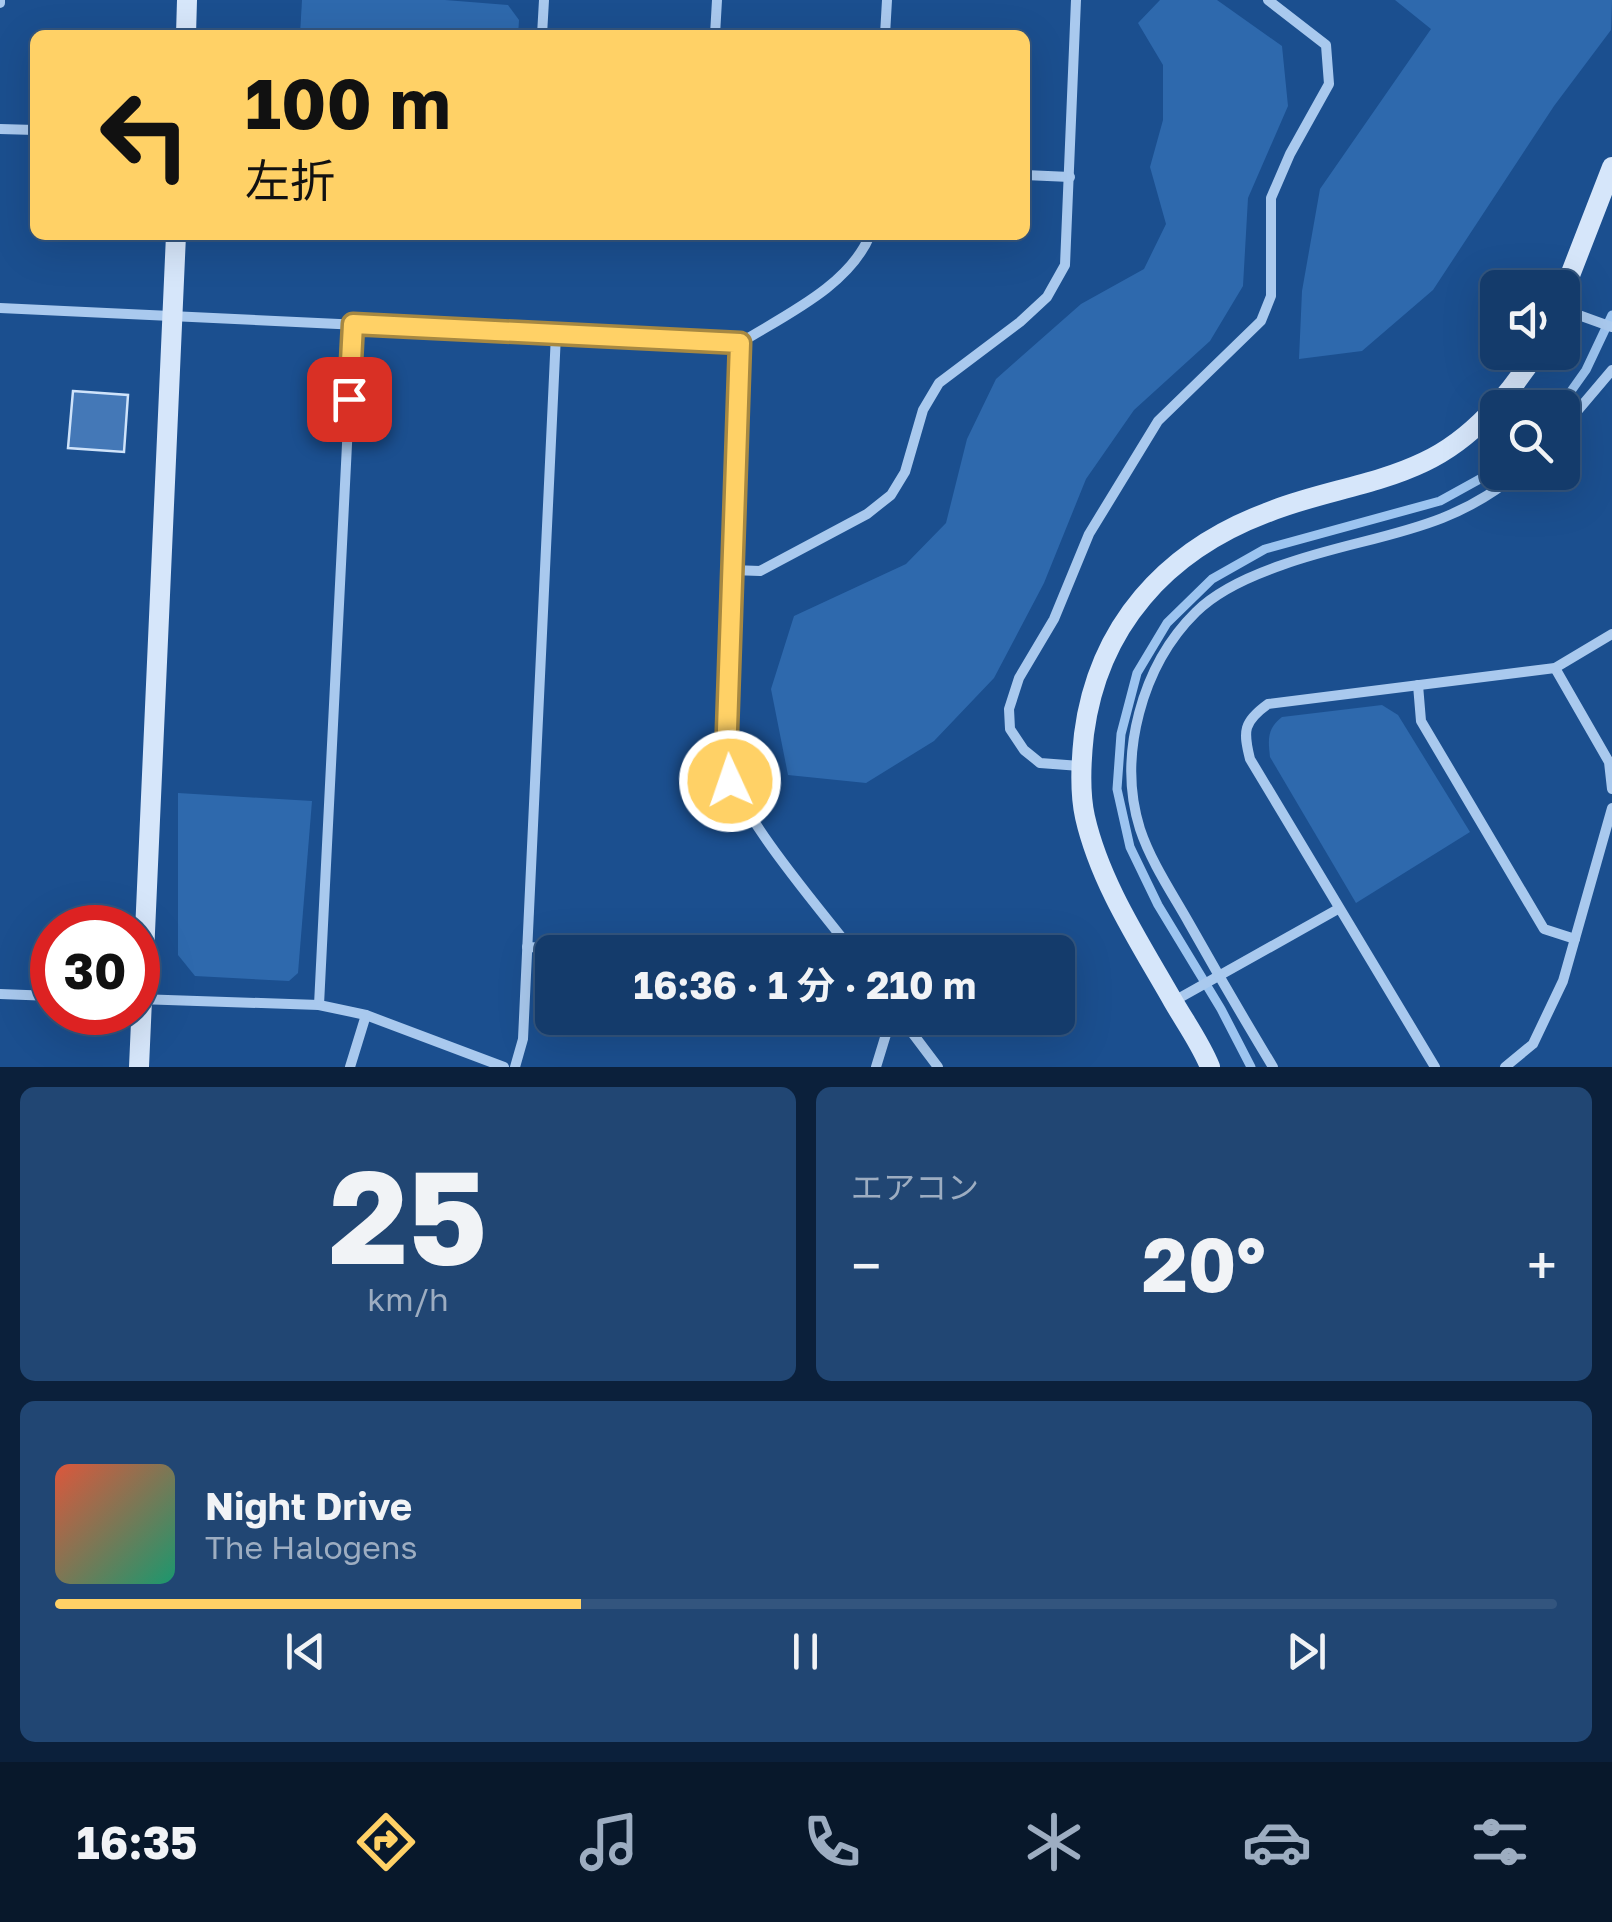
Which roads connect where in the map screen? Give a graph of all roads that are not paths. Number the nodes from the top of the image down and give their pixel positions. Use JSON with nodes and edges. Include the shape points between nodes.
{"nodes":[{"id":1,"x":187,"y":0,"type":"edge"},
{"id":2,"x":544,"y":0,"type":"edge"},
{"id":3,"x":717,"y":0,"type":"edge"},
{"id":4,"x":887,"y":0,"type":"edge"},
{"id":5,"x":1076,"y":0,"type":"edge"},
{"id":6,"x":1268,"y":0,"type":"edge"},
{"id":7,"x":186,"y":30,"type":"edge"},
{"id":8,"x":542,"y":30,"type":"edge"},
{"id":9,"x":715,"y":30,"type":"edge"},
{"id":10,"x":885,"y":30,"type":"edge"},
{"id":11,"x":0,"y":129,"type":"edge"},
{"id":12,"x":30,"y":130,"type":"edge"},
{"id":13,"x":1612,"y":167,"type":"edge"},
{"id":14,"x":1030,"y":175,"type":"edge"},
{"id":15,"x":1070,"y":177,"type":"junction"},
{"id":16,"x":176,"y":240,"type":"edge"},
{"id":17,"x":868,"y":240,"type":"edge"},
{"id":18,"x":1572,"y":270,"type":"edge"},
{"id":19,"x":0,"y":308,"type":"edge"},
{"id":20,"x":171,"y":314,"type":"junction"},
{"id":21,"x":1580,"y":315,"type":"edge"},
{"id":22,"x":353,"y":324,"type":"junction"},
{"id":23,"x":1612,"y":327,"type":"edge"},
{"id":24,"x":556,"y":334,"type":"junction"},
{"id":25,"x":740,"y":343,"type":"junction"},
{"id":26,"x":1525,"y":370,"type":"edge"},
{"id":27,"x":1612,"y":370,"type":"edge"},
{"id":28,"x":1580,"y":408,"type":"edge"},
{"id":29,"x":1495,"y":490,"type":"edge"},
{"id":30,"x":732,"y":570,"type":"junction"},
{"id":31,"x":1612,"y":634,"type":"edge"},
{"id":32,"x":1555,"y":668,"type":"junction"},
{"id":33,"x":1418,"y":685,"type":"junction"},
{"id":34,"x":1080,"y":766,"type":"junction"},
{"id":35,"x":1612,"y":789,"type":"edge"},
{"id":36,"x":1612,"y":808,"type":"edge"},
{"id":37,"x":144,"y":905,"type":"edge"},
{"id":38,"x":1338,"y":909,"type":"junction"},
{"id":39,"x":840,"y":935,"type":"edge"},
{"id":40,"x":1575,"y":939,"type":"junction"},
{"id":41,"x":527,"y":948,"type":"junction"},
{"id":42,"x":535,"y":948,"type":"edge"},
{"id":43,"x":1219,"y":976,"type":"junction"},
{"id":44,"x":0,"y":994,"type":"edge"},
{"id":45,"x":30,"y":995,"type":"edge"},
{"id":46,"x":160,"y":1000,"type":"edge"},
{"id":47,"x":1173,"y":1002,"type":"junction"},
{"id":48,"x":319,"y":1005,"type":"junction"},
{"id":49,"x":366,"y":1015,"type":"junction"},
{"id":50,"x":139,"y":1035,"type":"edge"},
{"id":51,"x":886,"y":1035,"type":"edge"},
{"id":52,"x":914,"y":1035,"type":"edge"},
{"id":53,"x":139,"y":1067,"type":"edge"},
{"id":54,"x":350,"y":1067,"type":"edge"},
{"id":55,"x":504,"y":1067,"type":"edge"},
{"id":56,"x":515,"y":1067,"type":"edge"},
{"id":57,"x":876,"y":1067,"type":"edge"},
{"id":58,"x":938,"y":1067,"type":"edge"},
{"id":59,"x":1210,"y":1067,"type":"edge"},
{"id":60,"x":1272,"y":1067,"type":"edge"},
{"id":61,"x":1435,"y":1067,"type":"edge"},
{"id":62,"x":1505,"y":1067,"type":"edge"}],
"edges":[{"from":1,"to":7,"type":"street"},
{"from":2,"to":8,"type":"street"},
{"from":3,"to":9,"type":"street"},
{"from":4,"to":10,"type":"street"},
{"from":5,"to":15,"type":"street"},
{"from":6,"to":34,"type":"street","via":[[1326,44],[1329,84],[1271,198],[1271,296],[1261,320],[1158,422],[1089,534],[1009,709],[1010,729],[1040,763]]},
{"from":11,"to":12,"type":"street"},
{"from":13,"to":18,"type":"street"},
{"from":14,"to":15,"type":"street"},
{"from":15,"to":30,"type":"street","via":[[1065,264],[1046,297],[1020,322],[938,383],[892,495],[760,571]]},
{"from":16,"to":20,"type":"street"},
{"from":17,"to":25,"type":"street","via":[[821,292]]},
{"from":19,"to":20,"type":"street"},
{"from":20,"to":22,"type":"street"},
{"from":20,"to":37,"type":"street"},
{"from":21,"to":23,"type":"street"},
{"from":22,"to":24,"type":"street"},
{"from":22,"to":48,"type":"street"},
{"from":24,"to":25,"type":"street"},
{"from":24,"to":41,"type":"street"},
{"from":25,"to":30,"type":"street"},
{"from":26,"to":34,"type":"street","via":[[1477,426],[1426,461],[1266,512],[1194,548],[1143,593],[1107,650],[1088,708]]},
{"from":27,"to":28,"type":"street"},
{"from":29,"to":43,"type":"street","via":[[1468,510],[1247,578],[1198,610],[1167,648],[1146,686],[1132,782],[1140,828]]},
{"from":30,"to":39,"type":"street","via":[[730,781]]},
{"from":31,"to":32,"type":"street"},
{"from":32,"to":33,"type":"street"},
{"from":32,"to":35,"type":"street","via":[[1609,762]]},
{"from":33,"to":38,"type":"street","via":[[1268,704],[1252,715],[1244,734],[1250,760]]},
{"from":33,"to":40,"type":"street","via":[[1421,722],[1544,929]]},
{"from":34,"to":47,"type":"street","via":[[1085,816],[1108,884]]},
{"from":36,"to":40,"type":"street"},
{"from":38,"to":43,"type":"street"},
{"from":38,"to":61,"type":"street"},
{"from":40,"to":62,"type":"street","via":[[1533,1044]]},
{"from":41,"to":42,"type":"street"},
{"from":41,"to":56,"type":"street","via":[[523,1039]]},
{"from":43,"to":47,"type":"street"},
{"from":43,"to":60,"type":"street"},
{"from":44,"to":45,"type":"street"},
{"from":46,"to":48,"type":"street"},
{"from":47,"to":59,"type":"street"},
{"from":48,"to":49,"type":"street"},
{"from":49,"to":54,"type":"street"},
{"from":49,"to":55,"type":"street"},
{"from":50,"to":53,"type":"street"},
{"from":51,"to":57,"type":"street"},
{"from":52,"to":58,"type":"street"}]}
